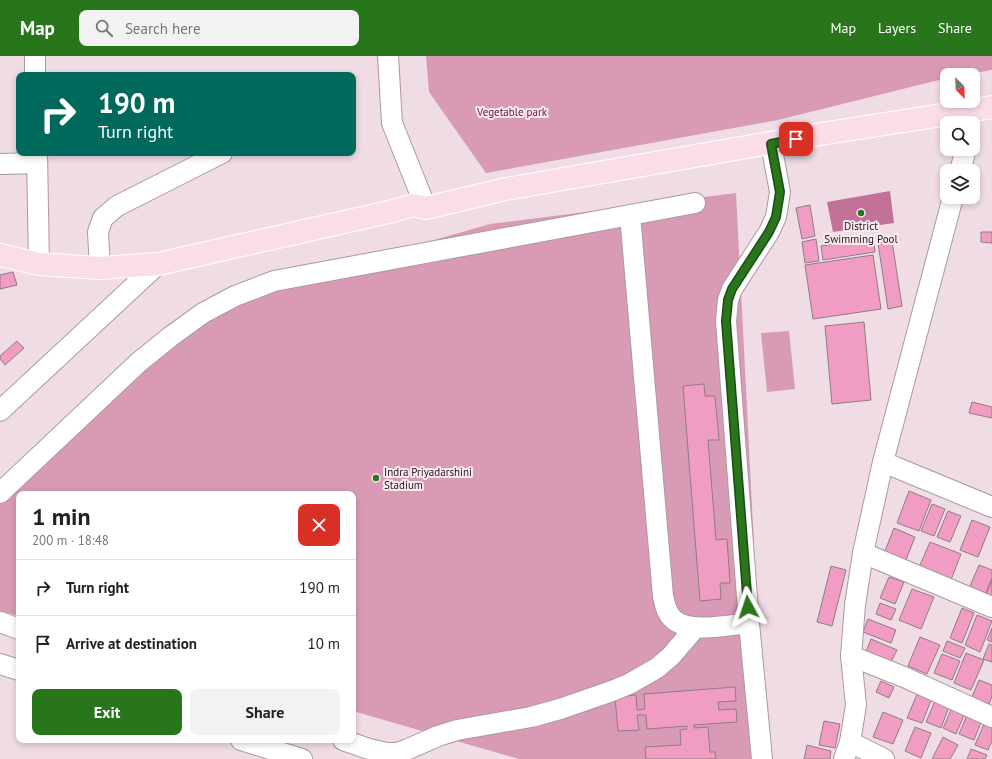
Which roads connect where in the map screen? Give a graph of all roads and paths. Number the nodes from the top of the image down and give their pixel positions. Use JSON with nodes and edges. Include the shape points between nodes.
{"nodes":[{"id":1,"x":35,"y":56,"type":"edge"},
{"id":2,"x":388,"y":56,"type":"edge"},
{"id":3,"x":36,"y":72,"type":"edge"},
{"id":4,"x":980,"y":113,"type":"edge"},
{"id":5,"x":771,"y":144,"type":"junction"},
{"id":6,"x":216,"y":156,"type":"edge"},
{"id":7,"x":37,"y":158,"type":"edge"},
{"id":8,"x":0,"y":164,"type":"edge"},
{"id":9,"x":695,"y":203,"type":"dead end"},
{"id":10,"x":951,"y":204,"type":"edge"},
{"id":11,"x":426,"y":208,"type":"junction"},
{"id":12,"x":630,"y":215,"type":"junction"},
{"id":13,"x":0,"y":255,"type":"edge"},
{"id":14,"x":39,"y":264,"type":"junction"},
{"id":15,"x":158,"y":264,"type":"junction"},
{"id":16,"x":100,"y":268,"type":"junction"},
{"id":17,"x":0,"y":411,"type":"edge"},
{"id":18,"x":883,"y":462,"type":"junction"},
{"id":19,"x":0,"y":494,"type":"edge"},
{"id":20,"x":992,"y":507,"type":"edge"},
{"id":21,"x":863,"y":553,"type":"junction"},
{"id":22,"x":992,"y":607,"type":"edge"},
{"id":23,"x":0,"y":622,"type":"edge"},
{"id":24,"x":749,"y":623,"type":"junction"},
{"id":25,"x":16,"y":628,"type":"edge"},
{"id":26,"x":695,"y":628,"type":"junction"},
{"id":27,"x":851,"y":656,"type":"junction"},
{"id":28,"x":0,"y":664,"type":"edge"},
{"id":29,"x":16,"y":669,"type":"edge"},
{"id":30,"x":992,"y":717,"type":"edge"},
{"id":31,"x":251,"y":743,"type":"edge"},
{"id":32,"x":352,"y":743,"type":"edge"},
{"id":33,"x":847,"y":751,"type":"edge"},
{"id":34,"x":881,"y":758,"type":"edge"},
{"id":35,"x":302,"y":759,"type":"edge"},
{"id":36,"x":762,"y":759,"type":"edge"}],
"edges":[{"from":1,"to":3,"type":"street"},
{"from":2,"to":11,"type":"street","via":[[392,123]]},
{"from":4,"to":5,"type":"main road","via":[[821,134]]},
{"from":5,"to":11,"type":"main road","via":[[506,189]]},
{"from":5,"to":24,"type":"street","via":[[780,192],[776,217],[732,289],[726,309]]},
{"from":6,"to":16,"type":"street","via":[[117,206],[103,218],[98,232]]},
{"from":7,"to":8,"type":"street"},
{"from":7,"to":14,"type":"street"},
{"from":9,"to":12,"type":"street"},
{"from":10,"to":18,"type":"street"},
{"from":11,"to":15,"type":"main road","via":[[414,205],[393,212]]},
{"from":12,"to":19,"type":"street","via":[[274,281],[235,296],[203,313],[139,362]]},
{"from":12,"to":26,"type":"street","via":[[663,596],[672,618],[683,626]]},
{"from":13,"to":14,"type":"main road"},
{"from":14,"to":16,"type":"main road"},
{"from":15,"to":16,"type":"main road"},
{"from":15,"to":17,"type":"street"},
{"from":18,"to":20,"type":"street"},
{"from":18,"to":21,"type":"street"},
{"from":21,"to":22,"type":"street"},
{"from":21,"to":27,"type":"street","via":[[854,605]]},
{"from":23,"to":25,"type":"street"},
{"from":24,"to":26,"type":"street"},
{"from":24,"to":36,"type":"street"},
{"from":26,"to":32,"type":"street","via":[[671,656],[656,668],[629,684],[560,709],[457,730],[396,752],[387,753]]},
{"from":27,"to":30,"type":"street"},
{"from":27,"to":33,"type":"street","via":[[856,705]]},
{"from":28,"to":29,"type":"street"},
{"from":31,"to":35,"type":"street"},
{"from":33,"to":34,"type":"street"}]}
